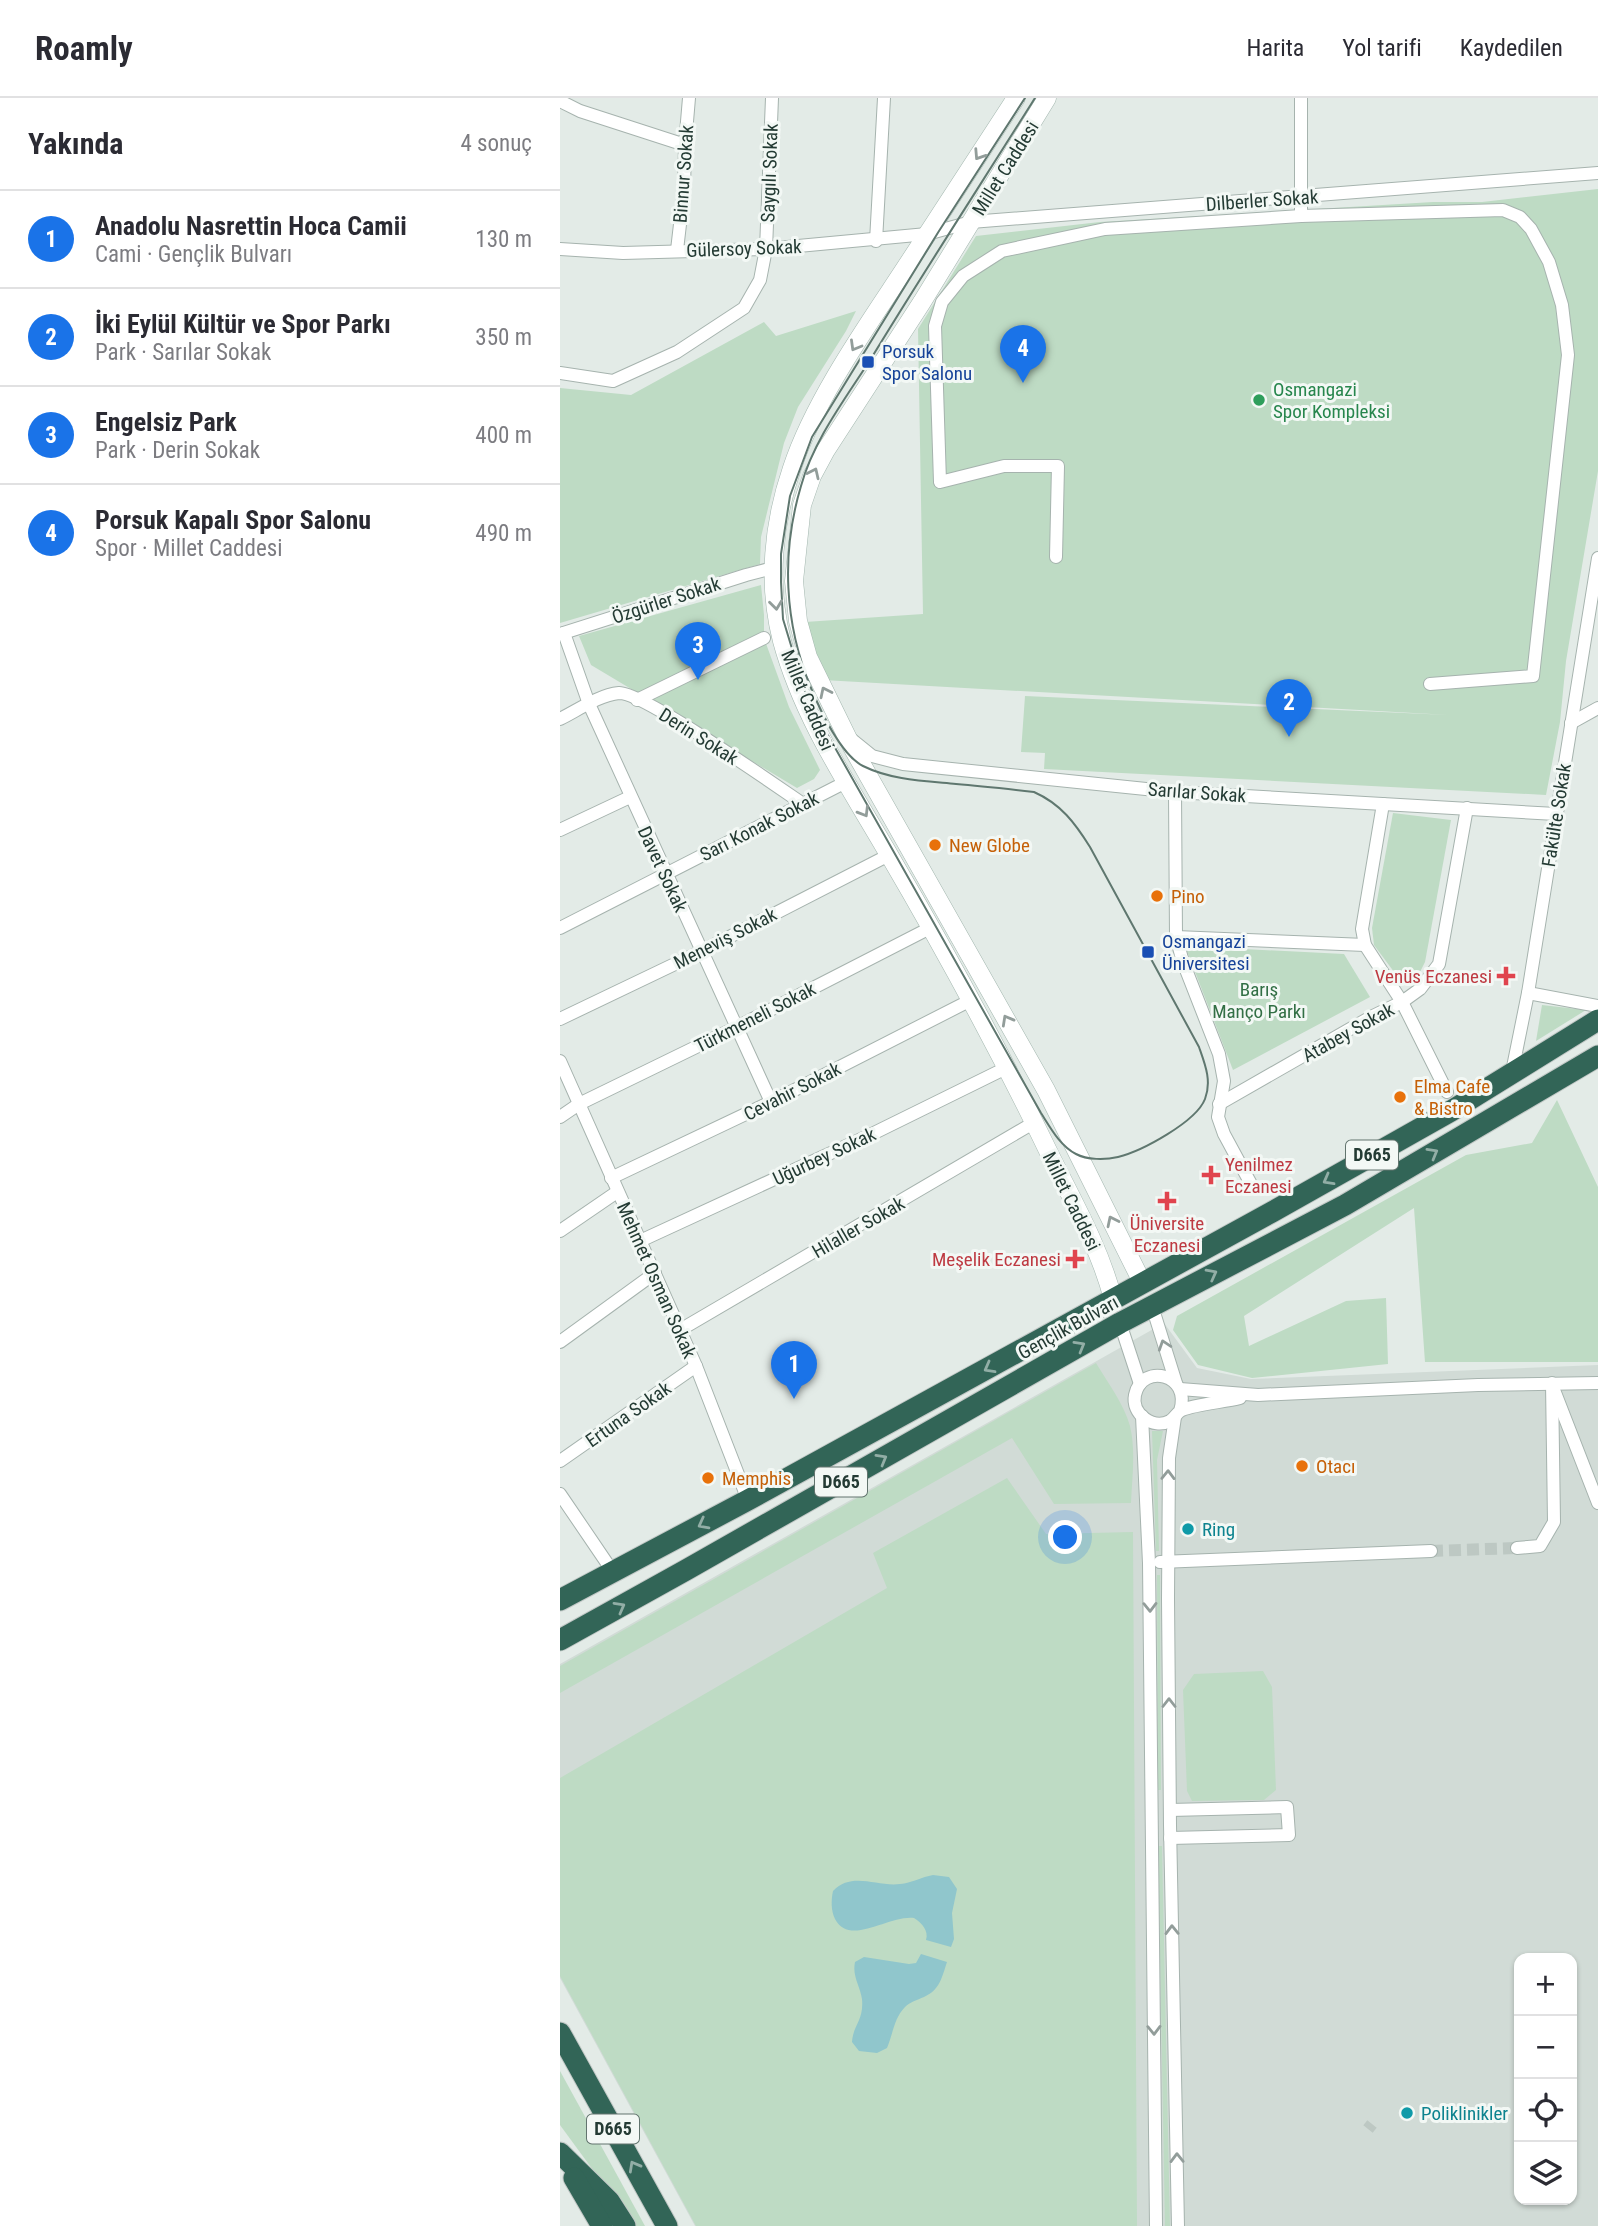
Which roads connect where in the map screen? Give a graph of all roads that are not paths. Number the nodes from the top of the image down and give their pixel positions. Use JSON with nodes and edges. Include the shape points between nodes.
{"nodes":[{"id":1,"x":689,"y":98,"type":"edge"},
{"id":2,"x":772,"y":98,"type":"edge"},
{"id":3,"x":884,"y":98,"type":"edge"},
{"id":4,"x":1004,"y":98,"type":"edge"},
{"id":5,"x":1016,"y":98,"type":"edge"},
{"id":6,"x":1047,"y":98,"type":"edge"},
{"id":7,"x":1301,"y":98,"type":"edge"},
{"id":8,"x":560,"y":101,"type":"edge"},
{"id":9,"x":1003,"y":118,"type":"junction"},
{"id":10,"x":685,"y":145,"type":"junction"},
{"id":11,"x":1598,"y":173,"type":"edge"},
{"id":12,"x":1300,"y":197,"type":"junction"},
{"id":13,"x":1301,"y":216,"type":"junction"},
{"id":14,"x":971,"y":222,"type":"junction"},
{"id":15,"x":927,"y":234,"type":"junction"},
{"id":16,"x":876,"y":240,"type":"junction"},
{"id":17,"x":560,"y":249,"type":"edge"},
{"id":18,"x":766,"y":249,"type":"junction"},
{"id":19,"x":677,"y":250,"type":"junction"},
{"id":20,"x":560,"y":373,"type":"edge"},
{"id":21,"x":1056,"y":557,"type":"dead end"},
{"id":22,"x":1598,"y":558,"type":"edge"},
{"id":23,"x":773,"y":568,"type":"junction"},
{"id":24,"x":562,"y":633,"type":"edge"},
{"id":25,"x":764,"y":638,"type":"dead end"},
{"id":26,"x":1430,"y":684,"type":"dead end"},
{"id":27,"x":637,"y":700,"type":"junction"},
{"id":28,"x":589,"y":704,"type":"junction"},
{"id":29,"x":1598,"y":708,"type":"edge"},
{"id":30,"x":560,"y":719,"type":"edge"},
{"id":31,"x":1571,"y":723,"type":"junction"},
{"id":32,"x":847,"y":737,"type":"junction"},
{"id":33,"x":846,"y":782,"type":"junction"},
{"id":34,"x":1175,"y":792,"type":"junction"},
{"id":35,"x":630,"y":797,"type":"junction"},
{"id":36,"x":803,"y":804,"type":"junction"},
{"id":37,"x":1382,"y":804,"type":"junction"},
{"id":38,"x":1467,"y":808,"type":"junction"},
{"id":39,"x":1556,"y":814,"type":"junction"},
{"id":40,"x":560,"y":830,"type":"edge"},
{"id":41,"x":889,"y":855,"type":"junction"},
{"id":42,"x":665,"y":873,"type":"junction"},
{"id":43,"x":560,"y":928,"type":"edge"},
{"id":44,"x":930,"y":928,"type":"junction"},
{"id":45,"x":1177,"y":937,"type":"junction"},
{"id":46,"x":1365,"y":945,"type":"junction"},
{"id":47,"x":702,"y":951,"type":"junction"},
{"id":48,"x":1528,"y":993,"type":"junction"},
{"id":49,"x":971,"y":1000,"type":"junction"},
{"id":50,"x":1402,"y":1002,"type":"junction"},
{"id":51,"x":1598,"y":1006,"type":"edge"},
{"id":52,"x":560,"y":1019,"type":"edge"},
{"id":53,"x":1598,"y":1020,"type":"edge"},
{"id":54,"x":737,"y":1027,"type":"junction"},
{"id":55,"x":1598,"y":1056,"type":"edge"},
{"id":56,"x":560,"y":1061,"type":"edge"},
{"id":57,"x":1006,"y":1068,"type":"junction"},
{"id":58,"x":1512,"y":1072,"type":"junction"},
{"id":59,"x":1447,"y":1092,"type":"dead end"},
{"id":60,"x":771,"y":1102,"type":"junction"},
{"id":61,"x":579,"y":1104,"type":"junction"},
{"id":62,"x":1219,"y":1104,"type":"junction"},
{"id":63,"x":560,"y":1117,"type":"edge"},
{"id":64,"x":1035,"y":1122,"type":"junction"},
{"id":65,"x":611,"y":1178,"type":"junction"},
{"id":66,"x":1251,"y":1184,"type":"dead end"},
{"id":67,"x":617,"y":1192,"type":"junction"},
{"id":68,"x":560,"y":1231,"type":"edge"},
{"id":69,"x":640,"y":1241,"type":"junction"},
{"id":70,"x":654,"y":1273,"type":"junction"},
{"id":71,"x":1142,"y":1282,"type":"junction"},
{"id":72,"x":1113,"y":1299,"type":"junction"},
{"id":73,"x":1152,"y":1306,"type":"junction"},
{"id":74,"x":1120,"y":1323,"type":"junction"},
{"id":75,"x":680,"y":1330,"type":"junction"},
{"id":76,"x":560,"y":1342,"type":"edge"},
{"id":77,"x":695,"y":1366,"type":"junction"},
{"id":78,"x":1598,"y":1382,"type":"edge"},
{"id":79,"x":1552,"y":1383,"type":"junction"},
{"id":80,"x":1140,"y":1384,"type":"junction"},
{"id":81,"x":1178,"y":1386,"type":"junction"},
{"id":82,"x":1258,"y":1395,"type":"junction"},
{"id":83,"x":1178,"y":1414,"type":"junction"},
{"id":84,"x":1142,"y":1416,"type":"junction"},
{"id":85,"x":560,"y":1461,"type":"edge"},
{"id":86,"x":560,"y":1494,"type":"edge"},
{"id":87,"x":748,"y":1500,"type":"junction"},
{"id":88,"x":1598,"y":1503,"type":"edge"},
{"id":89,"x":1517,"y":1548,"type":"tunnel mouth"},
{"id":90,"x":1431,"y":1551,"type":"tunnel mouth"},
{"id":91,"x":1168,"y":1562,"type":"junction"},
{"id":92,"x":1149,"y":1563,"type":"junction"},
{"id":93,"x":613,"y":1572,"type":"junction"},
{"id":94,"x":560,"y":1600,"type":"edge"},
{"id":95,"x":560,"y":1640,"type":"edge"},
{"id":96,"x":1170,"y":1810,"type":"junction"},
{"id":97,"x":1152,"y":1825,"type":"junction"},
{"id":98,"x":1170,"y":1832,"type":"junction"},
{"id":99,"x":560,"y":2033,"type":"edge"},
{"id":100,"x":560,"y":2154,"type":"edge"},
{"id":101,"x":603,"y":2226,"type":"edge"},
{"id":102,"x":625,"y":2226,"type":"edge"},
{"id":103,"x":667,"y":2226,"type":"edge"},
{"id":104,"x":1156,"y":2226,"type":"edge"},
{"id":105,"x":1178,"y":2226,"type":"edge"}],
"edges":[{"from":1,"to":10,"type":"street","name":"Binnur Sokak"},
{"from":2,"to":18,"type":"street","name":"Saygılı Sokak"},
{"from":3,"to":16,"type":"street"},
{"from":4,"to":9,"type":"street"},
{"from":5,"to":9,"type":"main road","name":"Millet Caddesi"},
{"from":6,"to":14,"type":"main road","name":"Millet Caddesi"},
{"from":7,"to":12,"type":"street"},
{"from":8,"to":10,"type":"street"},
{"from":9,"to":15,"type":"main road","name":"Millet Caddesi","one_way":true},
{"from":10,"to":19,"type":"street","name":"Binnur Sokak"},
{"from":11,"to":12,"type":"street","name":"Dilberler Sokak"},
{"from":12,"to":13,"type":"street"},
{"from":12,"to":14,"type":"street","name":"Dilberler Sokak"},
{"from":13,"to":21,"type":"street","via":[[1105,229],[1002,251],[963,276],[942,302],[935,326],[940,482],[1004,466],[1058,466]]},
{"from":13,"to":26,"type":"street","via":[[1503,210],[1520,217],[1531,229],[1549,262],[1562,305],[1568,355],[1533,676]]},
{"from":14,"to":15,"type":"street","name":"Dilberler Sokak"},
{"from":32,"to":14,"type":"main road","name":"Millet Caddesi","one_way":true,"via":[[808,657],[798,621],[794,581],[802,505],[826,450]]},
{"from":15,"to":16,"type":"street","name":"Gülersoy Sokak"},
{"from":15,"to":23,"type":"main road","name":"Millet Caddesi","one_way":true,"via":[[810,422],[791,468],[778,519]]},
{"from":16,"to":18,"type":"street","name":"Gülersoy Sokak"},
{"from":17,"to":19,"type":"street","name":"Gülersoy Sokak"},
{"from":18,"to":19,"type":"street","name":"Gülersoy Sokak"},
{"from":18,"to":20,"type":"street","name":"Saygılı Sokak","via":[[760,280],[744,308],[677,352],[613,381]]},
{"from":22,"to":31,"type":"street","name":"Fakülte Sokak"},
{"from":23,"to":24,"type":"street","name":"Özgürler Sokak"},
{"from":23,"to":33,"type":"main road","name":"Millet Caddesi","one_way":true,"via":[[782,640],[793,677]]},
{"from":24,"to":28,"type":"street","name":"Davet Sokak"},
{"from":25,"to":27,"type":"street"},
{"from":27,"to":28,"type":"street","name":"Derin Sokak","via":[[622,693]]},
{"from":27,"to":36,"type":"street","name":"Derin Sokak"},
{"from":28,"to":30,"type":"street","name":"Derin Sokak"},
{"from":28,"to":35,"type":"street","name":"Davet Sokak"},
{"from":29,"to":31,"type":"street"},
{"from":31,"to":39,"type":"street","name":"Fakülte Sokak"},
{"from":32,"to":34,"type":"street","name":"Sarılar Sokak","via":[[872,756],[903,764]]},
{"from":71,"to":32,"type":"main road","name":"Millet Caddesi","one_way":true,"via":[[1046,1090]]},
{"from":33,"to":36,"type":"street","name":"Sarı Konak Sokak"},
{"from":33,"to":41,"type":"main road","name":"Millet Caddesi","one_way":true},
{"from":34,"to":37,"type":"street","name":"Sarılar Sokak"},
{"from":34,"to":45,"type":"street"},
{"from":35,"to":40,"type":"street"},
{"from":35,"to":42,"type":"street","name":"Davet Sokak"},
{"from":36,"to":42,"type":"street","name":"Sarı Konak Sokak"},
{"from":37,"to":38,"type":"street","name":"Sarılar Sokak"},
{"from":37,"to":46,"type":"street","via":[[1362,929]]},
{"from":38,"to":39,"type":"street","name":"Sarılar Sokak"},
{"from":38,"to":50,"type":"street","name":"Atabey Sokak","via":[[1439,964],[1420,989]]},
{"from":39,"to":48,"type":"street","name":"Fakülte Sokak"},
{"from":41,"to":44,"type":"main road","name":"Millet Caddesi"},
{"from":41,"to":47,"type":"street","name":"Meneviş Sokak"},
{"from":42,"to":43,"type":"street","name":"Sarı Konak Sokak"},
{"from":42,"to":47,"type":"street","name":"Davet Sokak"},
{"from":44,"to":49,"type":"main road","name":"Millet Caddesi"},
{"from":44,"to":54,"type":"street","name":"Türkmeneli Sokak"},
{"from":45,"to":46,"type":"street"},
{"from":45,"to":62,"type":"street","via":[[1219,1054],[1224,1081]]},
{"from":46,"to":50,"type":"street"},
{"from":47,"to":52,"type":"street","name":"Meneviş Sokak"},
{"from":47,"to":54,"type":"street","name":"Davet Sokak"},
{"from":48,"to":51,"type":"street"},
{"from":48,"to":58,"type":"street","name":"Fakülte Sokak"},
{"from":49,"to":57,"type":"main road","name":"Millet Caddesi"},
{"from":49,"to":60,"type":"street","name":"Cevahir Sokak"},
{"from":50,"to":59,"type":"street"},
{"from":50,"to":62,"type":"street","name":"Atabey Sokak"},
{"from":53,"to":58,"type":"highway","name":"Gençlik Bulvarı","number":"D665"},
{"from":54,"to":60,"type":"street","name":"Davet Sokak"},
{"from":54,"to":61,"type":"street","name":"Türkmeneli Sokak"},
{"from":73,"to":55,"type":"highway","name":"Gençlik Bulvarı","number":"D665","one_way":true,"via":[[1345,1205]]},
{"from":56,"to":61,"type":"street","name":"Mehmet Osman Sokak"},
{"from":57,"to":64,"type":"main road","name":"Millet Caddesi"},
{"from":57,"to":69,"type":"street","name":"Uğurbey Sokak"},
{"from":58,"to":71,"type":"highway","name":"Gençlik Bulvarı","number":"D665","one_way":true},
{"from":60,"to":65,"type":"street","name":"Cevahir Sokak"},
{"from":61,"to":63,"type":"street","name":"Türkmeneli Sokak"},
{"from":61,"to":65,"type":"street","name":"Mehmet Osman Sokak"},
{"from":62,"to":66,"type":"street","via":[[1224,1134]]},
{"from":64,"to":72,"type":"main road","name":"Millet Caddesi","via":[[1098,1252]]},
{"from":64,"to":75,"type":"street","name":"Hilaller Sokak"},
{"from":65,"to":67,"type":"street","name":"Mehmet Osman Sokak"},
{"from":67,"to":68,"type":"street"},
{"from":67,"to":69,"type":"street","name":"Mehmet Osman Sokak"},
{"from":69,"to":70,"type":"street","name":"Mehmet Osman Sokak"},
{"from":70,"to":75,"type":"street","name":"Mehmet Osman Sokak"},
{"from":70,"to":76,"type":"street"},
{"from":71,"to":72,"type":"highway","name":"Gençlik Bulvarı"},
{"from":71,"to":73,"type":"highway"},
{"from":72,"to":74,"type":"highway"},
{"from":72,"to":87,"type":"highway","name":"Gençlik Bulvarı","number":"D665","one_way":true},
{"from":73,"to":74,"type":"highway","name":"Gençlik Bulvarı","number":"D665"},
{"from":81,"to":73,"type":"street","one_way":true},
{"from":74,"to":80,"type":"street"},
{"from":95,"to":74,"type":"highway","name":"Gençlik Bulvarı","number":"D665","one_way":true},
{"from":75,"to":77,"type":"street","name":"Mehmet Osman Sokak"},
{"from":77,"to":85,"type":"street","name":"Ertuna Sokak"},
{"from":77,"to":87,"type":"street","name":"Mehmet Osman Sokak"},
{"from":78,"to":79,"type":"street"},
{"from":79,"to":82,"type":"street"},
{"from":79,"to":88,"type":"street"},
{"from":79,"to":89,"type":"street","via":[[1553,1521],[1541,1546]]},
{"from":80,"to":81,"type":"street","via":[[1162,1376]]},
{"from":80,"to":84,"type":"street","via":[[1135,1401]]},
{"from":81,"to":82,"type":"street"},
{"from":81,"to":83,"type":"street","via":[[1182,1404]]},
{"from":82,"to":83,"type":"street"},
{"from":83,"to":84,"type":"street","via":[[1162,1423]]},
{"from":91,"to":83,"type":"street","one_way":true,"via":[[1169,1458]]},
{"from":84,"to":92,"type":"street"},
{"from":86,"to":93,"type":"street"},
{"from":87,"to":93,"type":"highway","name":"Gençlik Bulvarı","number":"D665","one_way":true},
{"from":90,"to":91,"type":"street"},
{"from":91,"to":92,"type":"street"},
{"from":96,"to":91,"type":"street","one_way":true},
{"from":92,"to":97,"type":"street","one_way":true},
{"from":93,"to":94,"type":"highway","name":"Gençlik Bulvarı","number":"D665"},
{"from":96,"to":98,"type":"street"},
{"from":96,"to":98,"type":"street","via":[[1287,1807],[1289,1835]]},
{"from":97,"to":98,"type":"street"},
{"from":97,"to":104,"type":"street","one_way":true},
{"from":105,"to":98,"type":"street","one_way":true},
{"from":103,"to":99,"type":"highway","number":"D665","one_way":true},
{"from":100,"to":101,"type":"highway","number":"D665"},
{"from":100,"to":102,"type":"highway","via":[[609,2201]]}]}
